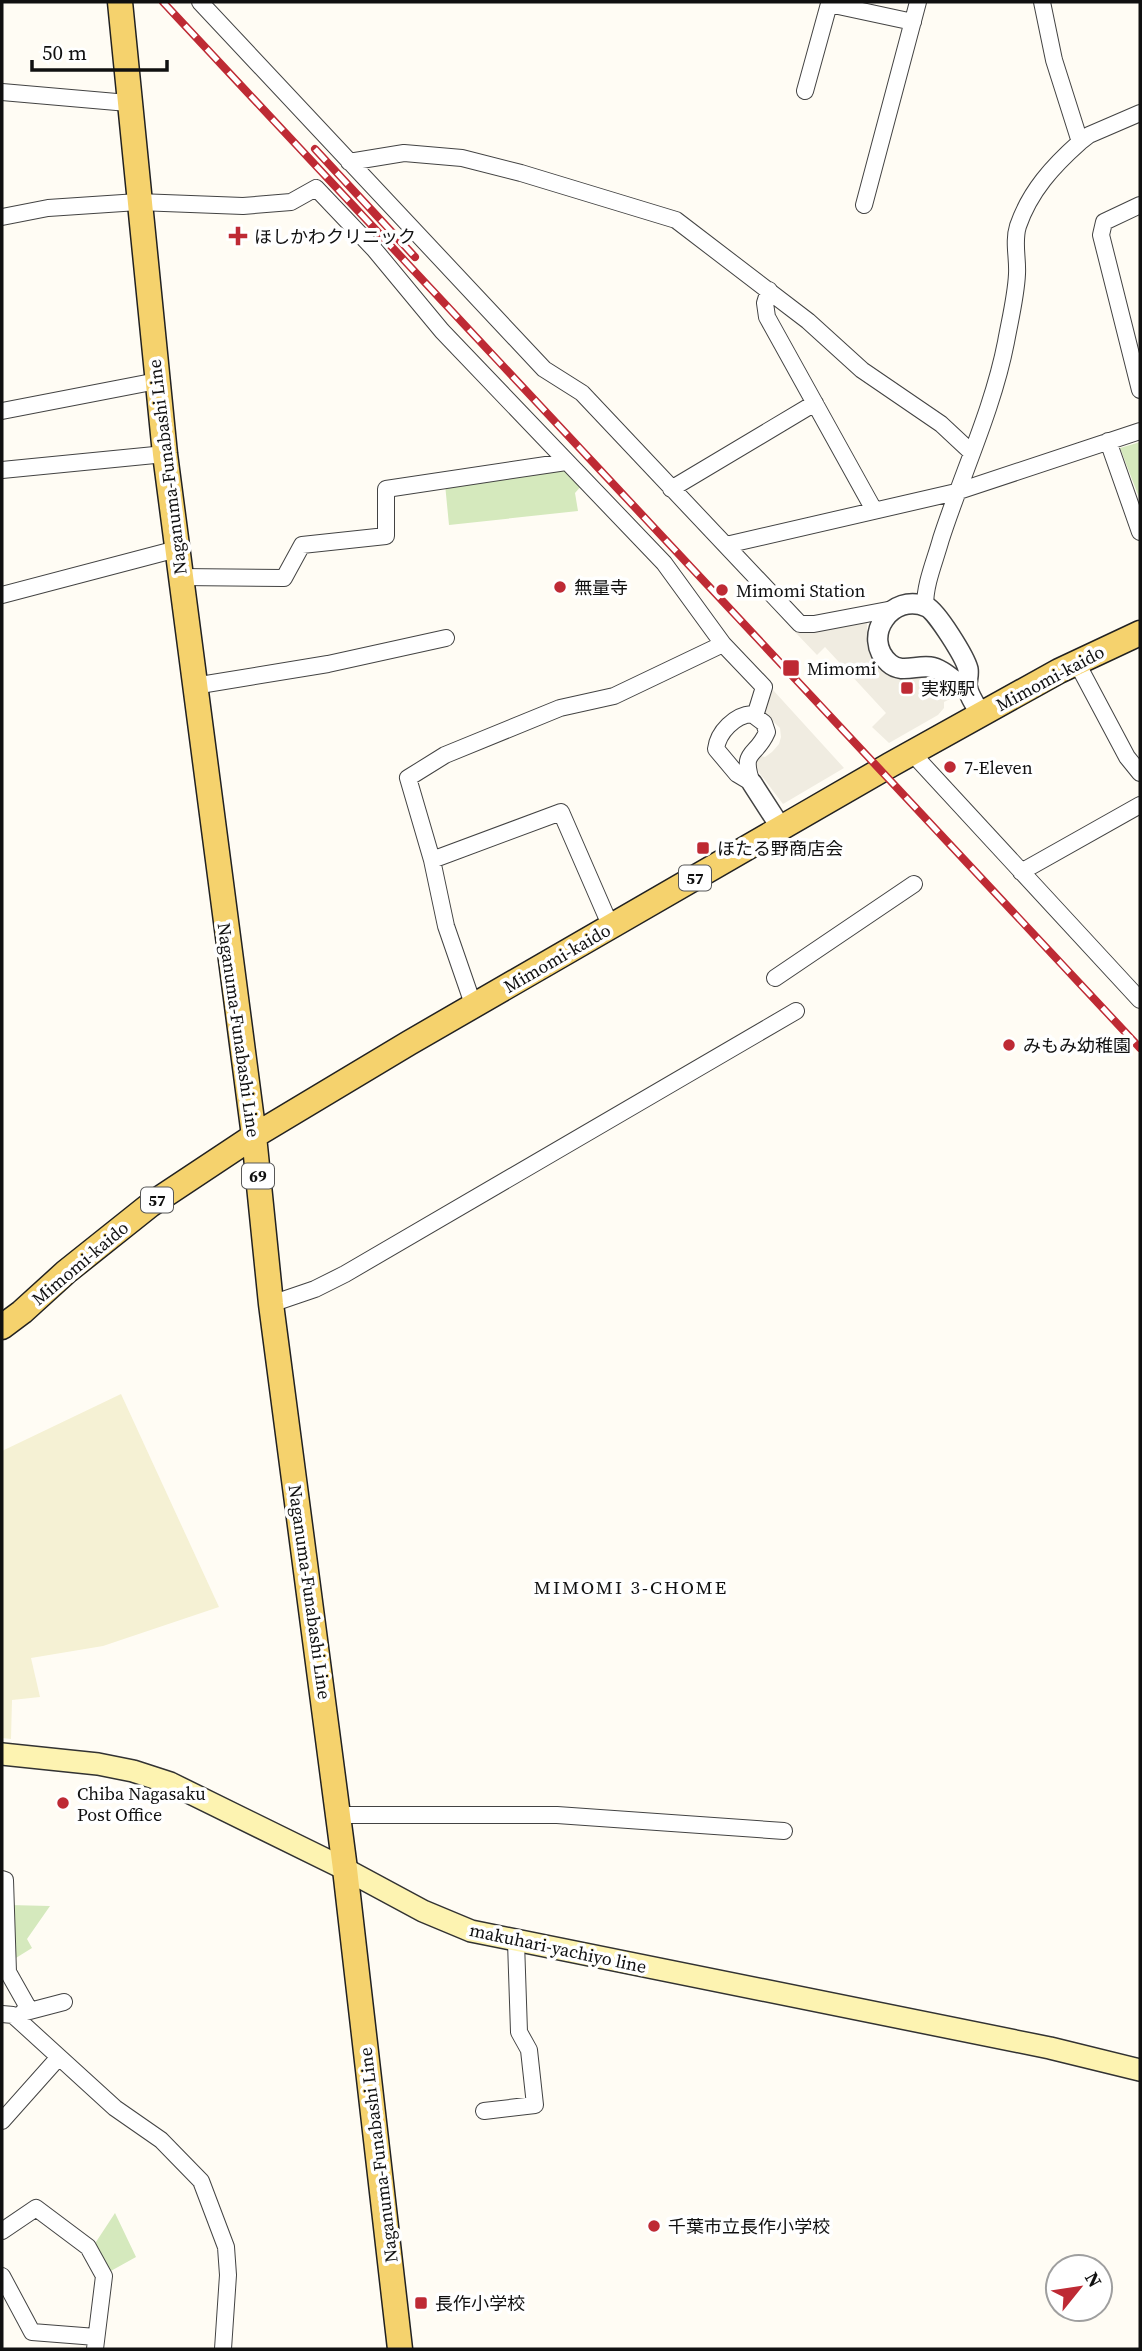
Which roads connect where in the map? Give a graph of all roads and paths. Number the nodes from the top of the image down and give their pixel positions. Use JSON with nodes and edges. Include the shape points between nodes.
{"nodes":[{"id":1,"x":120,"y":2,"type":"edge"},
{"id":2,"x":200,"y":2,"type":"edge"},
{"id":3,"x":918,"y":2,"type":"edge"},
{"id":4,"x":1042,"y":2,"type":"edge"},
{"id":5,"x":913,"y":22,"type":"junction"},
{"id":6,"x":805,"y":91,"type":"dead end"},
{"id":7,"x":2,"y":92,"type":"edge"},
{"id":8,"x":128,"y":103,"type":"junction"},
{"id":9,"x":1140,"y":113,"type":"edge"},
{"id":10,"x":1080,"y":142,"type":"junction"},
{"id":11,"x":349,"y":162,"type":"junction"},
{"id":12,"x":138,"y":202,"type":"junction"},
{"id":13,"x":864,"y":205,"type":"dead end"},
{"id":14,"x":1140,"y":205,"type":"edge"},
{"id":15,"x":2,"y":217,"type":"edge"},
{"id":16,"x":769,"y":290,"type":"junction"},
{"id":17,"x":157,"y":381,"type":"junction"},
{"id":18,"x":1140,"y":390,"type":"edge"},
{"id":19,"x":815,"y":403,"type":"junction"},
{"id":20,"x":2,"y":411,"type":"edge"},
{"id":21,"x":1140,"y":430,"type":"edge"},
{"id":22,"x":1108,"y":441,"type":"junction"},
{"id":23,"x":971,"y":452,"type":"junction"},
{"id":24,"x":165,"y":454,"type":"junction"},
{"id":25,"x":566,"y":462,"type":"junction"},
{"id":26,"x":2,"y":470,"type":"edge"},
{"id":27,"x":671,"y":489,"type":"junction"},
{"id":28,"x":956,"y":492,"type":"junction"},
{"id":29,"x":874,"y":509,"type":"junction"},
{"id":30,"x":1140,"y":528,"type":"edge"},
{"id":31,"x":726,"y":545,"type":"junction"},
{"id":32,"x":177,"y":550,"type":"junction"},
{"id":33,"x":180,"y":576,"type":"junction"},
{"id":34,"x":2,"y":595,"type":"edge"},
{"id":35,"x":925,"y":606,"type":"junction"},
{"id":36,"x":893,"y":609,"type":"junction"},
{"id":37,"x":1140,"y":633,"type":"edge"},
{"id":38,"x":446,"y":638,"type":"dead end"},
{"id":39,"x":723,"y":644,"type":"junction"},
{"id":40,"x":1077,"y":663,"type":"junction"},
{"id":41,"x":194,"y":686,"type":"junction"},
{"id":42,"x":967,"y":689,"type":"junction"},
{"id":43,"x":981,"y":714,"type":"junction"},
{"id":44,"x":755,"y":716,"type":"junction"},
{"id":45,"x":912,"y":753,"type":"junction"},
{"id":46,"x":1140,"y":773,"type":"edge"},
{"id":47,"x":752,"y":783,"type":"junction"},
{"id":48,"x":1140,"y":805,"type":"edge"},
{"id":49,"x":781,"y":828,"type":"junction"},
{"id":50,"x":432,"y":860,"type":"junction"},
{"id":51,"x":1021,"y":872,"type":"junction"},
{"id":52,"x":914,"y":884,"type":"dead end"},
{"id":53,"x":611,"y":927,"type":"junction"},
{"id":54,"x":775,"y":978,"type":"dead end"},
{"id":55,"x":1140,"y":1000,"type":"edge"},
{"id":56,"x":474,"y":1007,"type":"junction"},
{"id":57,"x":796,"y":1011,"type":"dead end"},
{"id":58,"x":254,"y":1136,"type":"junction"},
{"id":59,"x":271,"y":1304,"type":"junction"},
{"id":60,"x":2,"y":1327,"type":"edge"},
{"id":61,"x":2,"y":1754,"type":"edge"},
{"id":62,"x":338,"y":1815,"type":"junction"},
{"id":63,"x":784,"y":1831,"type":"dead end"},
{"id":64,"x":345,"y":1869,"type":"junction"},
{"id":65,"x":2,"y":1879,"type":"edge"},
{"id":66,"x":516,"y":1942,"type":"junction"},
{"id":67,"x":64,"y":2002,"type":"dead end"},
{"id":68,"x":30,"y":2011,"type":"junction"},
{"id":69,"x":7,"y":2015,"type":"edge"},
{"id":70,"x":59,"y":2057,"type":"junction"},
{"id":71,"x":1140,"y":2070,"type":"edge"},
{"id":72,"x":484,"y":2111,"type":"dead end"},
{"id":73,"x":2,"y":2121,"type":"edge"},
{"id":74,"x":2,"y":2231,"type":"edge"},
{"id":75,"x":2,"y":2276,"type":"edge"},
{"id":76,"x":96,"y":2343,"type":"edge"},
{"id":77,"x":223,"y":2349,"type":"edge"},
{"id":78,"x":400,"y":2349,"type":"edge"}],
"edges":[{"from":1,"to":8,"type":"main road","name":"Naganuma-Funabashi Line","number":"69"},
{"from":2,"to":11,"type":"street"},
{"from":3,"to":5,"type":"street"},
{"from":4,"to":10,"type":"street","via":[[1054,60]]},
{"from":5,"to":6,"type":"street","via":[[829,4]]},
{"from":5,"to":13,"type":"street"},
{"from":7,"to":8,"type":"street"},
{"from":8,"to":12,"type":"main road","name":"Naganuma-Funabashi Line","number":"69"},
{"from":9,"to":10,"type":"street"},
{"from":10,"to":23,"type":"street","via":[[1033,192],[1017,228],[1017,273],[1005,346]]},
{"from":11,"to":16,"type":"street","via":[[404,153],[462,158],[676,220]]},
{"from":11,"to":27,"type":"street","via":[[544,369],[582,393]]},
{"from":12,"to":15,"type":"street","via":[[48,208]]},
{"from":12,"to":17,"type":"main road","name":"Naganuma-Funabashi Line","number":"69"},
{"from":12,"to":25,"type":"street","via":[[243,206],[291,202],[316,188]]},
{"from":14,"to":18,"type":"street","via":[[1104,222],[1101,235]]},
{"from":16,"to":19,"type":"street","via":[[767,317]]},
{"from":16,"to":23,"type":"street","via":[[862,370],[941,424]]},
{"from":17,"to":20,"type":"street"},
{"from":17,"to":24,"type":"main road","name":"Naganuma-Funabashi Line","number":"69"},
{"from":19,"to":27,"type":"street"},
{"from":19,"to":29,"type":"street"},
{"from":21,"to":22,"type":"street"},
{"from":22,"to":28,"type":"street"},
{"from":22,"to":30,"type":"street"},
{"from":23,"to":28,"type":"street"},
{"from":24,"to":26,"type":"street"},
{"from":24,"to":32,"type":"main road","name":"Naganuma-Funabashi Line","number":"69"},
{"from":25,"to":33,"type":"street","via":[[386,489],[386,536],[302,545],[284,578]]},
{"from":25,"to":39,"type":"street","via":[[664,563]]},
{"from":27,"to":31,"type":"street"},
{"from":28,"to":29,"type":"street"},
{"from":28,"to":35,"type":"street","via":[[926,587]]},
{"from":29,"to":31,"type":"street"},
{"from":31,"to":36,"type":"street","via":[[800,624]]},
{"from":32,"to":33,"type":"main road","name":"Naganuma-Funabashi Line","number":"69"},
{"from":32,"to":34,"type":"street"},
{"from":33,"to":41,"type":"main road","name":"Naganuma-Funabashi Line","number":"69"},
{"from":35,"to":36,"type":"street"},
{"from":35,"to":42,"type":"street","via":[[937,614],[968,667]]},
{"from":36,"to":42,"type":"street","via":[[878,629],[887,662],[904,669],[940,670]]},
{"from":37,"to":40,"type":"main road","name":"Mimomi-kaido","number":"57"},
{"from":38,"to":41,"type":"street"},
{"from":39,"to":44,"type":"street","via":[[764,687]]},
{"from":39,"to":50,"type":"street","via":[[614,696],[560,708],[445,755],[408,778]]},
{"from":40,"to":43,"type":"main road","name":"Mimomi-kaido","number":"57"},
{"from":40,"to":46,"type":"street"},
{"from":41,"to":58,"type":"main road","name":"Naganuma-Funabashi Line","number":"69"},
{"from":42,"to":43,"type":"street"},
{"from":43,"to":45,"type":"main road","name":"Mimomi-kaido","number":"57"},
{"from":44,"to":47,"type":"street","via":[[767,732],[747,760]]},
{"from":44,"to":47,"type":"street","via":[[746,715],[723,730],[716,749],[737,774]]},
{"from":45,"to":49,"type":"main road","name":"Mimomi-kaido","number":"57"},
{"from":45,"to":51,"type":"street"},
{"from":47,"to":49,"type":"street"},
{"from":48,"to":51,"type":"street"},
{"from":49,"to":53,"type":"main road","name":"Mimomi-kaido","number":"57"},
{"from":50,"to":53,"type":"street","via":[[561,812]]},
{"from":50,"to":56,"type":"street","via":[[446,926]]},
{"from":51,"to":55,"type":"street"},
{"from":52,"to":54,"type":"street"},
{"from":53,"to":56,"type":"main road","name":"Mimomi-kaido","number":"57"},
{"from":56,"to":58,"type":"main road","name":"Mimomi-kaido","number":"57"},
{"from":57,"to":59,"type":"street","via":[[345,1274]]},
{"from":58,"to":59,"type":"main road","name":"Naganuma-Funabashi Line","number":"69"},
{"from":58,"to":60,"type":"main road","name":"Mimomi-kaido","number":"57","via":[[150,1205]]},
{"from":59,"to":62,"type":"main road","name":"Naganuma-Funabashi Line","number":"69"},
{"from":61,"to":64,"type":"main road","name":"makuhari-yachiyo line","via":[[98,1764],[170,1783]]},
{"from":62,"to":63,"type":"street","via":[[557,1815]]},
{"from":62,"to":64,"type":"main road","name":"Naganuma-Funabashi Line","number":"69"},
{"from":64,"to":66,"type":"main road","name":"makuhari-yachiyo line","via":[[450,1923]]},
{"from":64,"to":78,"type":"main road","name":"Naganuma-Funabashi Line","number":"69"},
{"from":65,"to":68,"type":"street","via":[[8,1972]]},
{"from":66,"to":71,"type":"main road","name":"makuhari-yachiyo line"},
{"from":66,"to":72,"type":"street","via":[[519,2032],[529,2050],[535,2105]]},
{"from":67,"to":68,"type":"street"},
{"from":68,"to":69,"type":"street"},
{"from":69,"to":70,"type":"street"},
{"from":70,"to":73,"type":"street"},
{"from":70,"to":77,"type":"street","via":[[115,2108],[161,2140],[201,2181],[226,2247]]},
{"from":74,"to":76,"type":"street","via":[[36,2208],[88,2247],[104,2276]]},
{"from":75,"to":76,"type":"street","via":[[32,2332]]}]}
